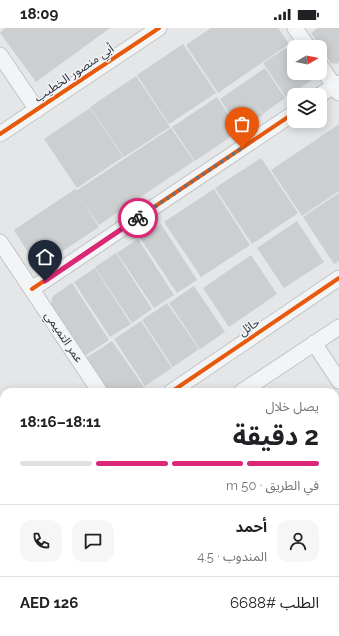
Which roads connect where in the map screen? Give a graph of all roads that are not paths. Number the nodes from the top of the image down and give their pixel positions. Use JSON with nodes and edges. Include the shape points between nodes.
{"nodes":[{"id":1,"x":159,"y":28,"type":"edge"},
{"id":2,"x":295,"y":28,"type":"edge"},
{"id":3,"x":303,"y":40,"type":"edge"},
{"id":4,"x":0,"y":55,"type":"edge"},
{"id":5,"x":327,"y":74,"type":"edge"},
{"id":6,"x":337,"y":87,"type":"edge"},
{"id":7,"x":327,"y":92,"type":"edge"},
{"id":8,"x":37,"y":110,"type":"junction"},
{"id":9,"x":287,"y":118,"type":"edge"},
{"id":10,"x":0,"y":134,"type":"edge"},
{"id":11,"x":0,"y":242,"type":"edge"},
{"id":12,"x":339,"y":278,"type":"edge"},
{"id":13,"x":32,"y":289,"type":"junction"},
{"id":14,"x":339,"y":327,"type":"edge"},
{"id":15,"x":314,"y":344,"type":"junction"},
{"id":16,"x":339,"y":381,"type":"edge"},
{"id":17,"x":97,"y":388,"type":"edge"},
{"id":18,"x":177,"y":388,"type":"edge"},
{"id":19,"x":247,"y":388,"type":"edge"}],
"edges":[{"from":1,"to":8,"type":"street","name":"أبي منصور الخطيب"},
{"from":2,"to":3,"type":"street"},
{"from":4,"to":8,"type":"street"},
{"from":5,"to":6,"type":"street"},
{"from":6,"to":7,"type":"street"},
{"from":8,"to":10,"type":"street","name":"أبي منصور الخطيب"},
{"from":9,"to":13,"type":"street"},
{"from":11,"to":13,"type":"street","name":"عمر التميمي"},
{"from":12,"to":18,"type":"street","name":"حائل"},
{"from":13,"to":17,"type":"street","name":"عمر التميمي"},
{"from":14,"to":15,"type":"street"},
{"from":15,"to":16,"type":"street"},
{"from":15,"to":19,"type":"street"}]}
